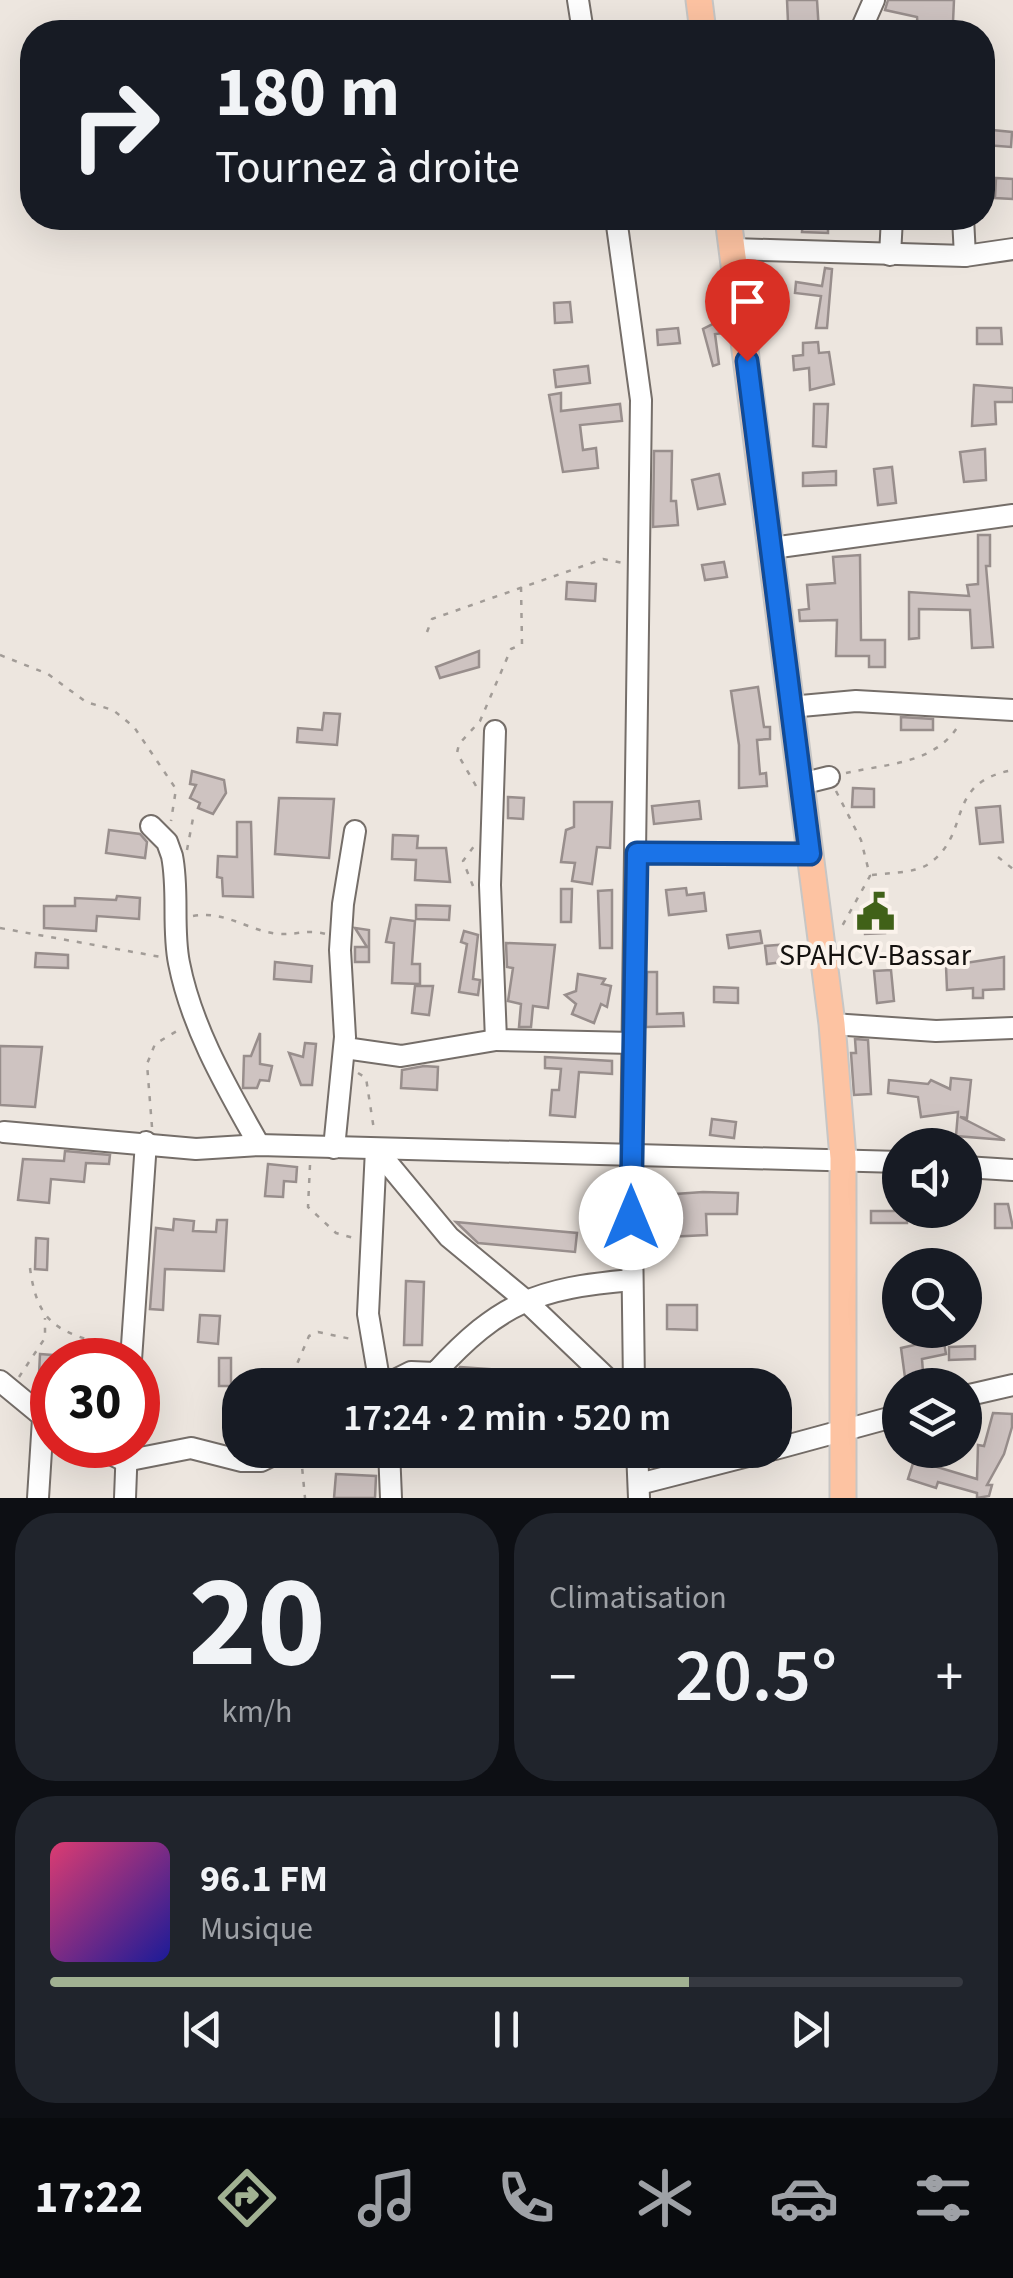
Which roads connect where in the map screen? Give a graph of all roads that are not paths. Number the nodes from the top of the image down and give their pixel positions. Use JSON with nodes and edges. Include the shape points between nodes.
{"nodes":[{"id":1,"x":618,"y":230,"type":"edge"},
{"id":2,"x":730,"y":230,"type":"edge"},
{"id":3,"x":891,"y":230,"type":"edge"},
{"id":4,"x":964,"y":230,"type":"edge"},
{"id":5,"x":732,"y":249,"type":"junction"},
{"id":6,"x":1013,"y":250,"type":"edge"},
{"id":7,"x":890,"y":255,"type":"junction"},
{"id":8,"x":965,"y":256,"type":"junction"},
{"id":9,"x":1013,"y":515,"type":"edge"},
{"id":10,"x":772,"y":548,"type":"junction"},
{"id":11,"x":790,"y":707,"type":"junction"},
{"id":12,"x":1013,"y":710,"type":"edge"},
{"id":13,"x":495,"y":731,"type":"dead end"},
{"id":14,"x":829,"y":777,"type":"road end"},
{"id":15,"x":800,"y":784,"type":"junction"},
{"id":16,"x":151,"y":826,"type":"dead end"},
{"id":17,"x":354,"y":831,"type":"dead end"},
{"id":18,"x":637,"y":853,"type":"junction"},
{"id":19,"x":810,"y":854,"type":"junction"},
{"id":20,"x":832,"y":1024,"type":"junction"},
{"id":21,"x":1013,"y":1028,"type":"edge"},
{"id":22,"x":496,"y":1040,"type":"junction"},
{"id":23,"x":632,"y":1043,"type":"junction"},
{"id":24,"x":344,"y":1056,"type":"junction"},
{"id":25,"x":4,"y":1132,"type":"dead end"},
{"id":26,"x":151,"y":1142,"type":"junction"},
{"id":27,"x":260,"y":1145,"type":"junction"},
{"id":28,"x":376,"y":1148,"type":"junction"},
{"id":29,"x":323,"y":1149,"type":"junction"},
{"id":30,"x":631,"y":1155,"type":"junction"},
{"id":31,"x":843,"y":1158,"type":"junction"},
{"id":32,"x":882,"y":1161,"type":"edge"},
{"id":33,"x":982,"y":1168,"type":"edge"},
{"id":34,"x":1013,"y":1170,"type":"edge"},
{"id":35,"x":632,"y":1280,"type":"junction"},
{"id":36,"x":525,"y":1300,"type":"junction"},
{"id":37,"x":133,"y":1338,"type":"edge"},
{"id":38,"x":379,"y":1368,"type":"edge"},
{"id":39,"x":439,"y":1368,"type":"edge"},
{"id":40,"x":596,"y":1368,"type":"edge"},
{"id":41,"x":634,"y":1368,"type":"edge"},
{"id":42,"x":5,"y":1385,"type":"edge"},
{"id":43,"x":1013,"y":1385,"type":"edge"},
{"id":44,"x":982,"y":1392,"type":"edge"},
{"id":45,"x":30,"y":1407,"type":"edge"},
{"id":46,"x":882,"y":1420,"type":"edge"},
{"id":47,"x":843,"y":1432,"type":"junction"},
{"id":48,"x":792,"y":1445,"type":"edge"},
{"id":49,"x":160,"y":1450,"type":"edge"},
{"id":50,"x":222,"y":1457,"type":"edge"},
{"id":51,"x":42,"y":1468,"type":"edge"},
{"id":52,"x":126,"y":1468,"type":"edge"},
{"id":53,"x":389,"y":1468,"type":"edge"},
{"id":54,"x":714,"y":1468,"type":"edge"},
{"id":55,"x":639,"y":1491,"type":"edge"},
{"id":56,"x":38,"y":1498,"type":"edge"},
{"id":57,"x":125,"y":1498,"type":"edge"},
{"id":58,"x":391,"y":1498,"type":"edge"},
{"id":59,"x":843,"y":1498,"type":"edge"}],
"edges":[{"from":1,"to":18,"type":"street","via":[[641,400]]},
{"from":2,"to":5,"type":"main road"},
{"from":3,"to":7,"type":"street"},
{"from":4,"to":8,"type":"street"},
{"from":5,"to":7,"type":"street"},
{"from":5,"to":10,"type":"main road"},
{"from":6,"to":8,"type":"street"},
{"from":7,"to":8,"type":"street"},
{"from":9,"to":10,"type":"street"},
{"from":10,"to":11,"type":"main road"},
{"from":11,"to":12,"type":"street","via":[[856,701]]},
{"from":11,"to":15,"type":"main road"},
{"from":13,"to":22,"type":"street"},
{"from":14,"to":15,"type":"street"},
{"from":15,"to":19,"type":"main road"},
{"from":16,"to":27,"type":"street","via":[[167,842],[176,873],[178,961],[198,1025]]},
{"from":17,"to":24,"type":"street","via":[[340,950]]},
{"from":18,"to":19,"type":"street"},
{"from":18,"to":23,"type":"street"},
{"from":19,"to":20,"type":"main road"},
{"from":20,"to":21,"type":"street"},
{"from":20,"to":31,"type":"main road"},
{"from":22,"to":23,"type":"street"},
{"from":22,"to":24,"type":"street","via":[[401,1056]]},
{"from":23,"to":30,"type":"street"},
{"from":24,"to":29,"type":"street"},
{"from":25,"to":26,"type":"street"},
{"from":26,"to":27,"type":"street","via":[[196,1149]]},
{"from":26,"to":37,"type":"street"},
{"from":27,"to":29,"type":"street"},
{"from":28,"to":29,"type":"street"},
{"from":28,"to":30,"type":"street"},
{"from":28,"to":36,"type":"street","via":[[449,1237]]},
{"from":28,"to":38,"type":"street","via":[[368,1314]]},
{"from":30,"to":31,"type":"street"},
{"from":30,"to":35,"type":"street"},
{"from":31,"to":32,"type":"street"},
{"from":31,"to":47,"type":"main road"},
{"from":33,"to":34,"type":"street"},
{"from":35,"to":36,"type":"street","via":[[565,1286]]},
{"from":35,"to":41,"type":"street"},
{"from":36,"to":39,"type":"street","via":[[486,1323]]},
{"from":36,"to":40,"type":"street"},
{"from":42,"to":45,"type":"street"},
{"from":43,"to":44,"type":"street"},
{"from":46,"to":47,"type":"street"},
{"from":47,"to":48,"type":"street"},
{"from":47,"to":59,"type":"main road"},
{"from":49,"to":50,"type":"street","via":[[191,1448]]},
{"from":51,"to":56,"type":"street"},
{"from":52,"to":57,"type":"street"},
{"from":53,"to":58,"type":"street"},
{"from":54,"to":55,"type":"street"}]}
